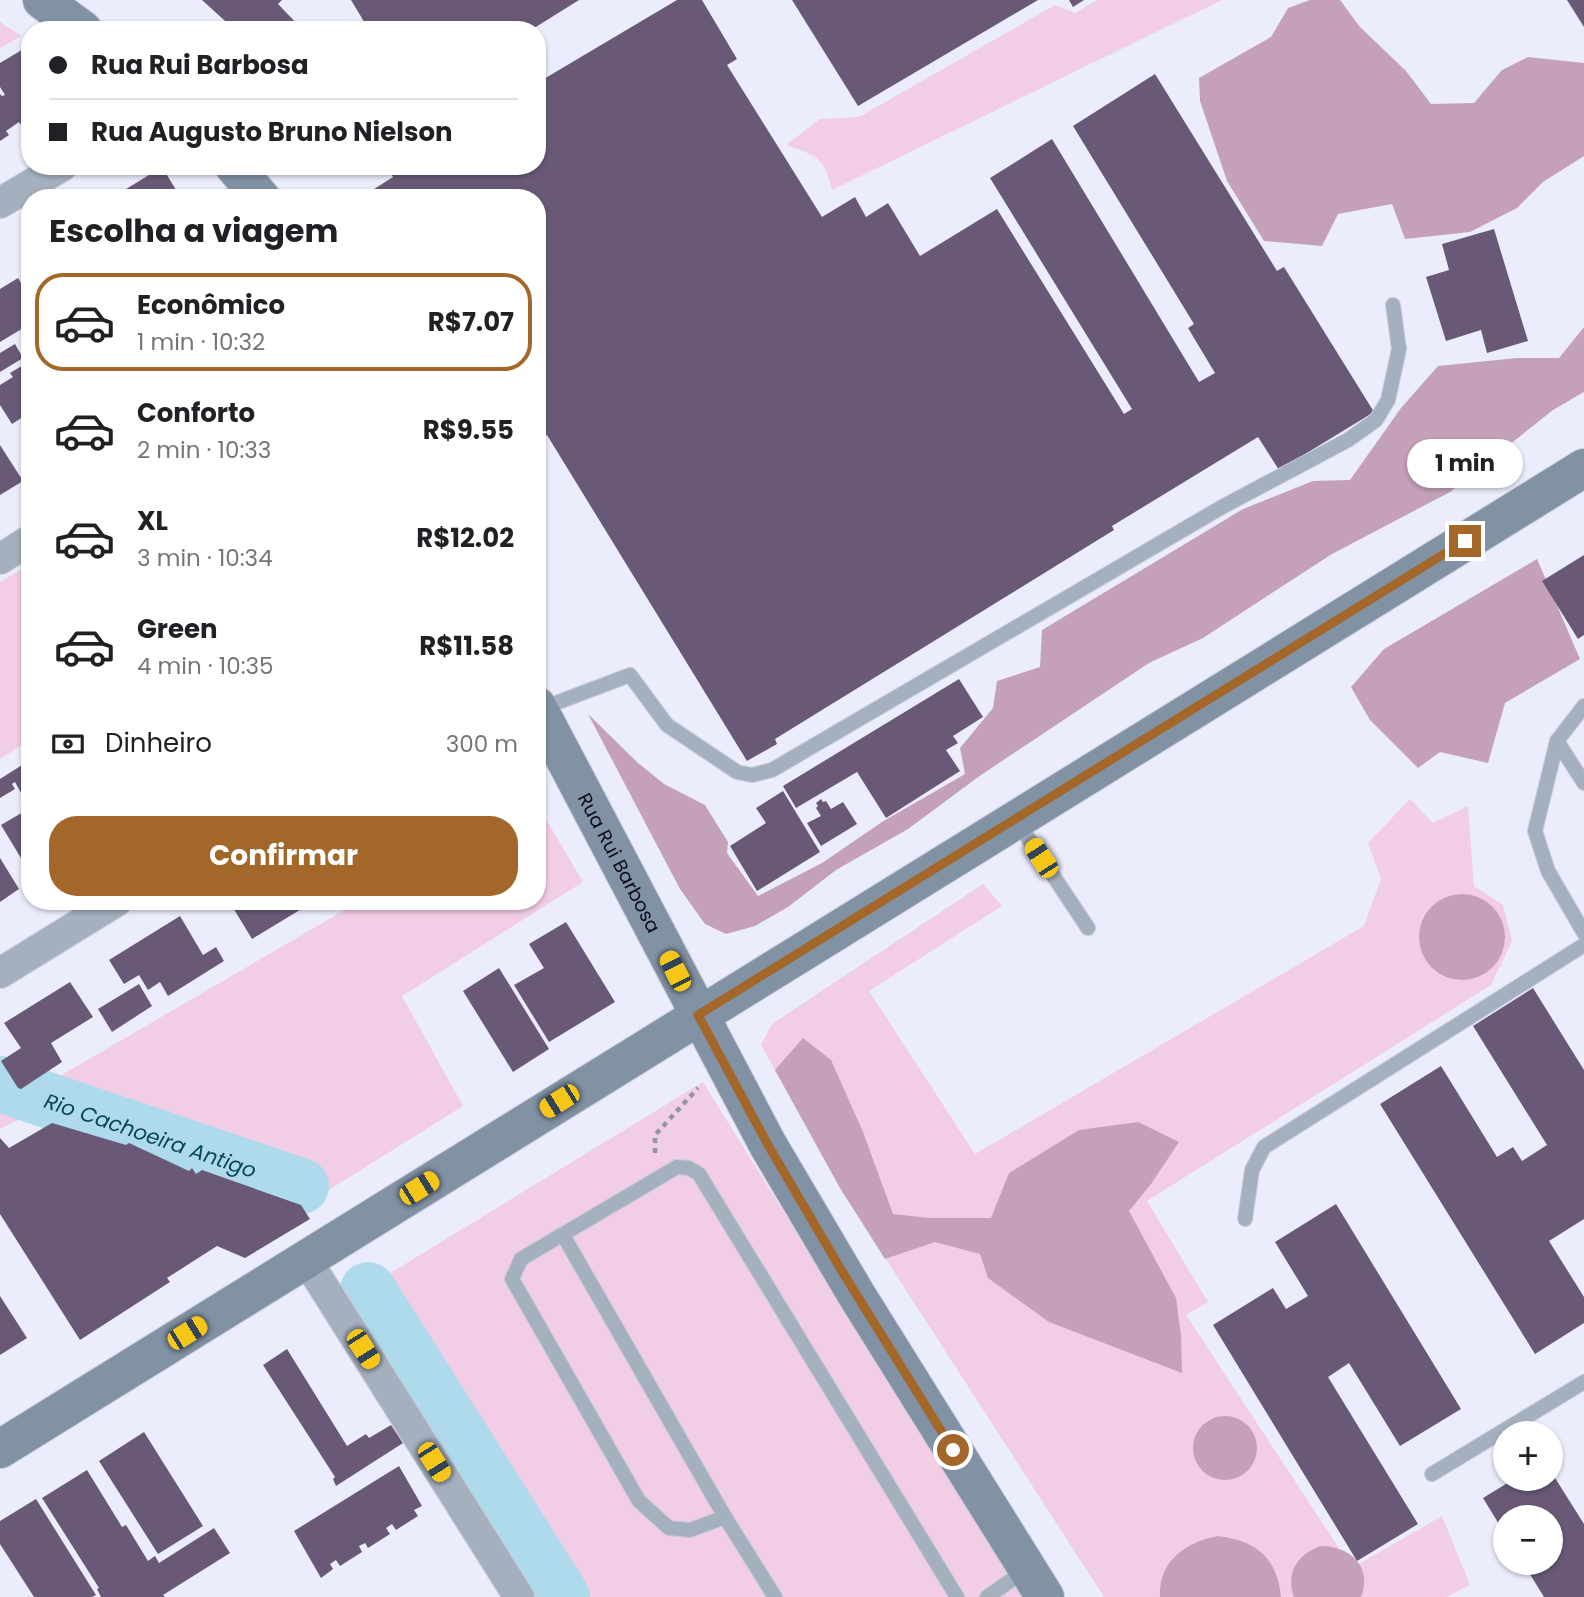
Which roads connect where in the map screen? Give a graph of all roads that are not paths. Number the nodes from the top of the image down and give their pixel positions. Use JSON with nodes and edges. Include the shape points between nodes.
{"nodes":[{"id":1,"x":42,"y":0,"type":"edge"},
{"id":2,"x":71,"y":21,"type":"edge"},
{"id":3,"x":47,"y":175,"type":"edge"},
{"id":4,"x":242,"y":175,"type":"edge"},
{"id":5,"x":23,"y":189,"type":"edge"},
{"id":6,"x":253,"y":189,"type":"edge"},
{"id":7,"x":21,"y":190,"type":"edge"},
{"id":8,"x":0,"y":203,"type":"edge"},
{"id":9,"x":1393,"y":305,"type":"dead end"},
{"id":10,"x":1584,"y":468,"type":"edge"},
{"id":11,"x":21,"y":546,"type":"edge"},
{"id":12,"x":0,"y":559,"type":"edge"},
{"id":13,"x":546,"y":705,"type":"edge"},
{"id":14,"x":1584,"y":706,"type":"edge"},
{"id":15,"x":546,"y":723,"type":"edge"},
{"id":16,"x":1557,"y":741,"type":"junction"},
{"id":17,"x":1584,"y":783,"type":"edge"},
{"id":18,"x":1015,"y":819,"type":"junction"},
{"id":19,"x":102,"y":910,"type":"edge"},
{"id":20,"x":1088,"y":928,"type":"dead end"},
{"id":21,"x":1584,"y":933,"type":"edge"},
{"id":22,"x":1584,"y":945,"type":"edge"},
{"id":23,"x":0,"y":973,"type":"edge"},
{"id":24,"x":698,"y":1015,"type":"junction"},
{"id":25,"x":1245,"y":1219,"type":"dead end"},
{"id":26,"x":563,"y":1235,"type":"junction"},
{"id":27,"x":306,"y":1259,"type":"junction"},
{"id":28,"x":1584,"y":1382,"type":"edge"},
{"id":29,"x":0,"y":1449,"type":"edge"},
{"id":30,"x":1432,"y":1474,"type":"dead end"},
{"id":31,"x":726,"y":1517,"type":"junction"},
{"id":32,"x":1036,"y":1583,"type":"edge"},
{"id":33,"x":519,"y":1597,"type":"edge"},
{"id":34,"x":775,"y":1597,"type":"edge"},
{"id":35,"x":957,"y":1597,"type":"edge"},
{"id":36,"x":987,"y":1597,"type":"edge"}],
"edges":[{"from":1,"to":2,"type":"main road"},
{"from":3,"to":5,"type":"street"},
{"from":4,"to":6,"type":"main road"},
{"from":7,"to":8,"type":"street"},
{"from":9,"to":13,"type":"lane","via":[[1399,349],[1388,400],[1376,419],[1348,440],[1222,507],[772,770],[752,775],[737,772],[687,739],[667,725],[630,675]]},
{"from":10,"to":18,"type":"main road"},
{"from":11,"to":12,"type":"street"},
{"from":14,"to":16,"type":"lane"},
{"from":15,"to":24,"type":"main road","name":"Rua Rui Barbosa"},
{"from":16,"to":17,"type":"lane"},
{"from":16,"to":21,"type":"lane","via":[[1535,831],[1548,871]]},
{"from":18,"to":20,"type":"lane"},
{"from":18,"to":24,"type":"main road"},
{"from":19,"to":23,"type":"street"},
{"from":22,"to":25,"type":"lane","via":[[1265,1147],[1252,1170]]},
{"from":24,"to":27,"type":"main road"},
{"from":24,"to":32,"type":"main road","name":"Rua Rui Barbosa","via":[[856,1294]]},
{"from":26,"to":31,"type":"lane"},
{"from":26,"to":31,"type":"lane","via":[[521,1259],[512,1279],[639,1501],[669,1528],[690,1530]]},
{"from":26,"to":35,"type":"lane","via":[[677,1167],[699,1174]]},
{"from":27,"to":29,"type":"main road"},
{"from":27,"to":33,"type":"street"},
{"from":28,"to":30,"type":"lane"},
{"from":31,"to":34,"type":"lane"},
{"from":32,"to":36,"type":"lane"}]}
